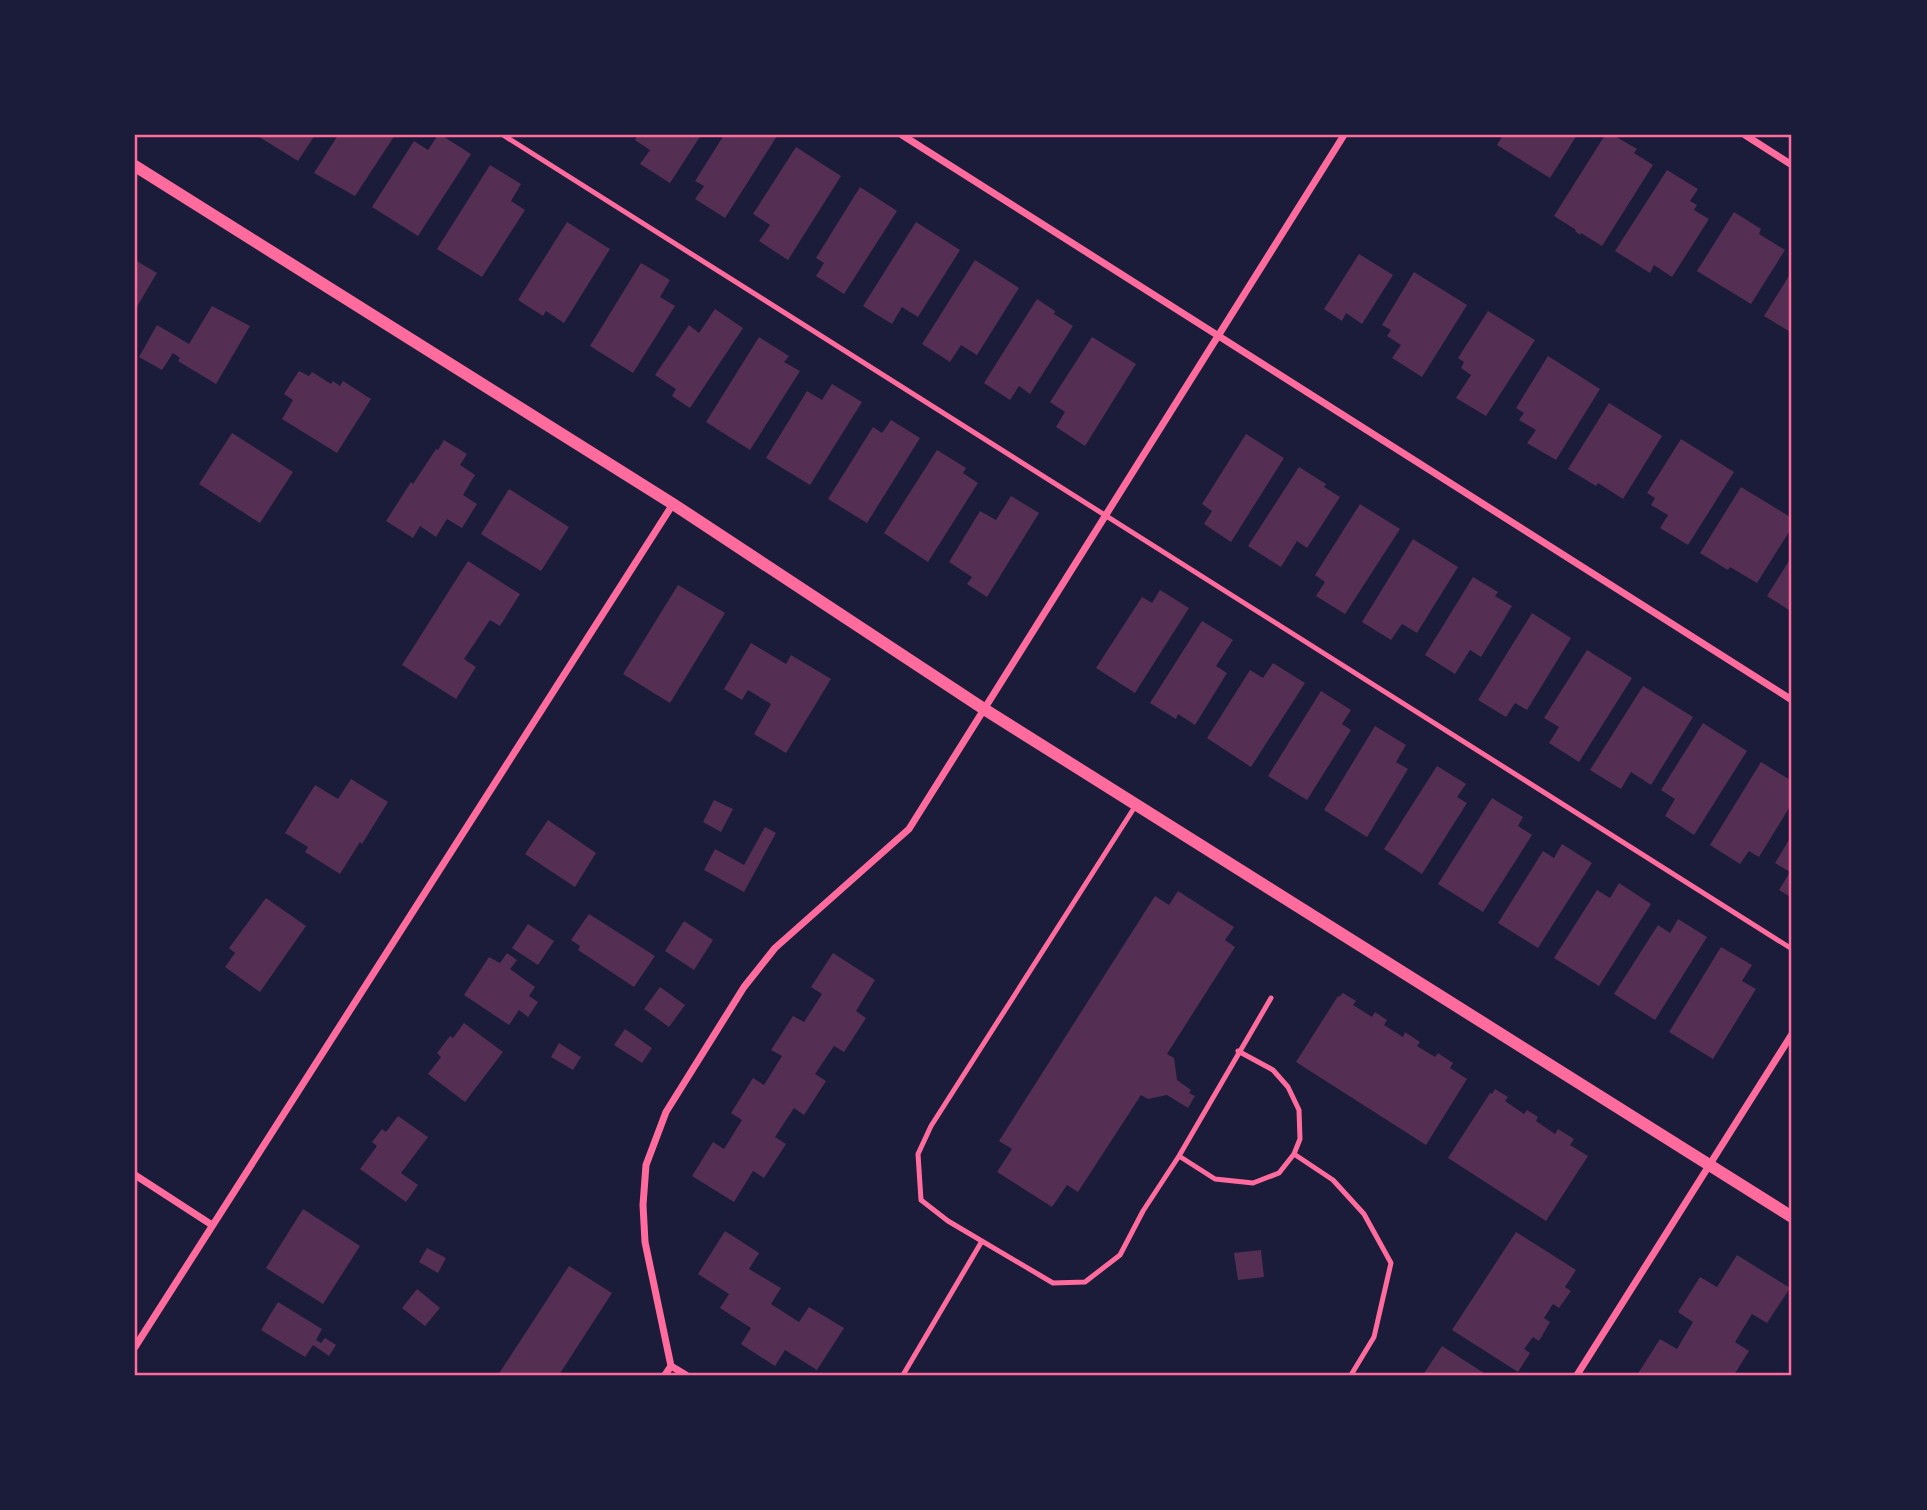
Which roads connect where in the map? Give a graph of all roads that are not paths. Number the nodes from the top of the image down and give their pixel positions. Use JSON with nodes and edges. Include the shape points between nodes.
{"nodes":[{"id":1,"x":503,"y":135,"type":"edge"},
{"id":2,"x":902,"y":135,"type":"edge"},
{"id":3,"x":1344,"y":135,"type":"edge"},
{"id":4,"x":1745,"y":135,"type":"edge"},
{"id":5,"x":1792,"y":165,"type":"edge"},
{"id":6,"x":135,"y":166,"type":"edge"},
{"id":7,"x":1218,"y":335,"type":"junction"},
{"id":8,"x":673,"y":504,"type":"junction"},
{"id":9,"x":1105,"y":515,"type":"junction"},
{"id":10,"x":1792,"y":700,"type":"edge"},
{"id":11,"x":984,"y":709,"type":"junction"},
{"id":12,"x":1136,"y":805,"type":"junction"},
{"id":13,"x":1792,"y":949,"type":"edge"},
{"id":14,"x":1271,"y":998,"type":"dead end"},
{"id":15,"x":1792,"y":1034,"type":"edge"},
{"id":16,"x":1238,"y":1051,"type":"junction"},
{"id":17,"x":1294,"y":1154,"type":"junction"},
{"id":18,"x":1179,"y":1156,"type":"junction"},
{"id":19,"x":1710,"y":1165,"type":"junction"},
{"id":20,"x":135,"y":1175,"type":"edge"},
{"id":21,"x":1792,"y":1217,"type":"edge"},
{"id":22,"x":212,"y":1225,"type":"junction"},
{"id":23,"x":982,"y":1241,"type":"junction"},
{"id":24,"x":135,"y":1347,"type":"edge"},
{"id":25,"x":671,"y":1366,"type":"junction"},
{"id":26,"x":665,"y":1375,"type":"edge"},
{"id":27,"x":686,"y":1375,"type":"edge"},
{"id":28,"x":903,"y":1375,"type":"edge"},
{"id":29,"x":1351,"y":1375,"type":"edge"},
{"id":30,"x":1577,"y":1375,"type":"edge"}],
"edges":[{"from":1,"to":9,"type":"lane"},
{"from":2,"to":7,"type":"street"},
{"from":3,"to":7,"type":"street"},
{"from":4,"to":5,"type":"street"},
{"from":6,"to":8,"type":"street"},
{"from":7,"to":9,"type":"street"},
{"from":7,"to":10,"type":"street"},
{"from":8,"to":11,"type":"street"},
{"from":8,"to":22,"type":"street"},
{"from":9,"to":11,"type":"street"},
{"from":9,"to":13,"type":"lane"},
{"from":11,"to":12,"type":"street"},
{"from":11,"to":25,"type":"street","via":[[909,829],[775,948],[744,987],[666,1112],[646,1165],[643,1205],[645,1242]]},
{"from":12,"to":19,"type":"street"},
{"from":12,"to":23,"type":"lane","via":[[931,1126],[918,1154],[921,1200]]},
{"from":14,"to":16,"type":"lane"},
{"from":15,"to":19,"type":"street"},
{"from":16,"to":17,"type":"lane","via":[[1273,1070],[1288,1087],[1299,1110],[1300,1139]]},
{"from":16,"to":18,"type":"lane"},
{"from":17,"to":18,"type":"lane","via":[[1279,1173],[1253,1183],[1214,1179]]},
{"from":17,"to":29,"type":"lane","via":[[1333,1180],[1364,1214],[1391,1263],[1374,1337]]},
{"from":18,"to":23,"type":"lane","via":[[1120,1255],[1085,1282],[1054,1283]]},
{"from":19,"to":21,"type":"street"},
{"from":19,"to":30,"type":"street"},
{"from":20,"to":22,"type":"street"},
{"from":22,"to":24,"type":"street"},
{"from":23,"to":28,"type":"lane"},
{"from":25,"to":26,"type":"street"},
{"from":25,"to":27,"type":"street"}]}
